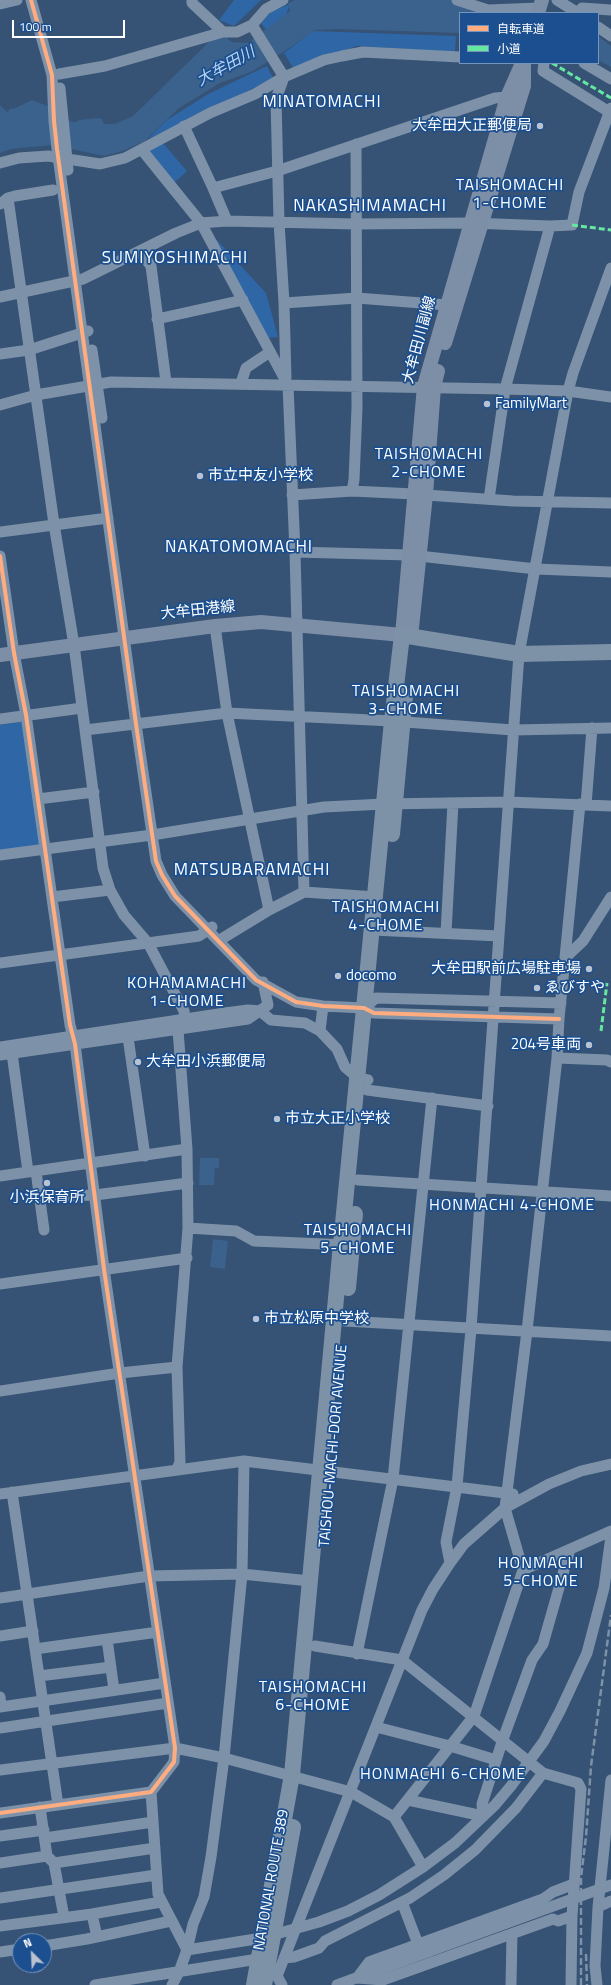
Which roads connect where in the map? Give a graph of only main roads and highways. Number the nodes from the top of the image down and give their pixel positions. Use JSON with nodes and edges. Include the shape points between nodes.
{"nodes":[{"id":1,"x":523,"y":64,"type":"edge"},
{"id":2,"x":523,"y":64,"type":"edge"},
{"id":3,"x":477,"y":223,"type":"junction"},
{"id":4,"x":429,"y":387,"type":"junction"},
{"id":5,"x":406,"y":636,"type":"junction"},
{"id":6,"x":611,"y":652,"type":"edge"},
{"id":7,"x":7,"y":654,"type":"edge"},
{"id":8,"x":390,"y":804,"type":"junction"},
{"id":9,"x":377,"y":931,"type":"junction"},
{"id":10,"x":364,"y":1082,"type":"junction"},
{"id":11,"x":347,"y":1245,"type":"junction"},
{"id":12,"x":326,"y":1470,"type":"junction"},
{"id":13,"x":297,"y":1777,"type":"junction"},
{"id":14,"x":268,"y":1936,"type":"junction"},
{"id":15,"x":273,"y":1980,"type":"edge"},
{"id":16,"x":254,"y":1985,"type":"edge"}],
"edges":[{"from":1,"to":3,"type":"main road","name":"大牟田川副線","via":[[507,97]]},
{"from":2,"to":3,"type":"main road","name":"大牟田川副線","via":[[524,86]]},
{"from":3,"to":4,"type":"main road","name":"大牟田川副線","via":[[444,348]]},
{"from":3,"to":4,"type":"main road","name":"大牟田川副線","via":[[447,304]]},
{"from":4,"to":5,"type":"main road","name":"大牟田川副線"},
{"from":5,"to":6,"type":"highway","via":[[519,654]]},
{"from":5,"to":7,"type":"main road","name":"大牟田港線","via":[[261,622]]},
{"from":5,"to":8,"type":"highway","name":"TAISHOU-MACHI-DORI AVENUE"},
{"from":8,"to":9,"type":"highway","name":"TAISHOU-MACHI-DORI AVENUE"},
{"from":8,"to":9,"type":"highway","name":"TAISHOU-MACHI-DORI AVENUE","via":[[376,897]]},
{"from":9,"to":10,"type":"highway","name":"TAISHOU-MACHI-DORI AVENUE"},
{"from":10,"to":11,"type":"highway","name":"TAISHOU-MACHI-DORI AVENUE"},
{"from":10,"to":11,"type":"highway","name":"TAISHOU-MACHI-DORI AVENUE","via":[[358,1180]]},
{"from":11,"to":12,"type":"highway","name":"TAISHOU-MACHI-DORI AVENUE"},
{"from":11,"to":12,"type":"highway","name":"TAISHOU-MACHI-DORI AVENUE","via":[[345,1321]]},
{"from":12,"to":13,"type":"highway","name":"TAISHOU-MACHI-DORI AVENUE","via":[[315,1646]]},
{"from":12,"to":13,"type":"highway","name":"TAISHOU-MACHI-DORI AVENUE","via":[[310,1581]]},
{"from":13,"to":14,"type":"highway","name":"NATIONAL ROUTE 389"},
{"from":14,"to":15,"type":"highway","name":"NATIONAL ROUTE 389"},
{"from":14,"to":16,"type":"highway","name":"NATIONAL ROUTE 389","via":[[258,1959]]}]}
